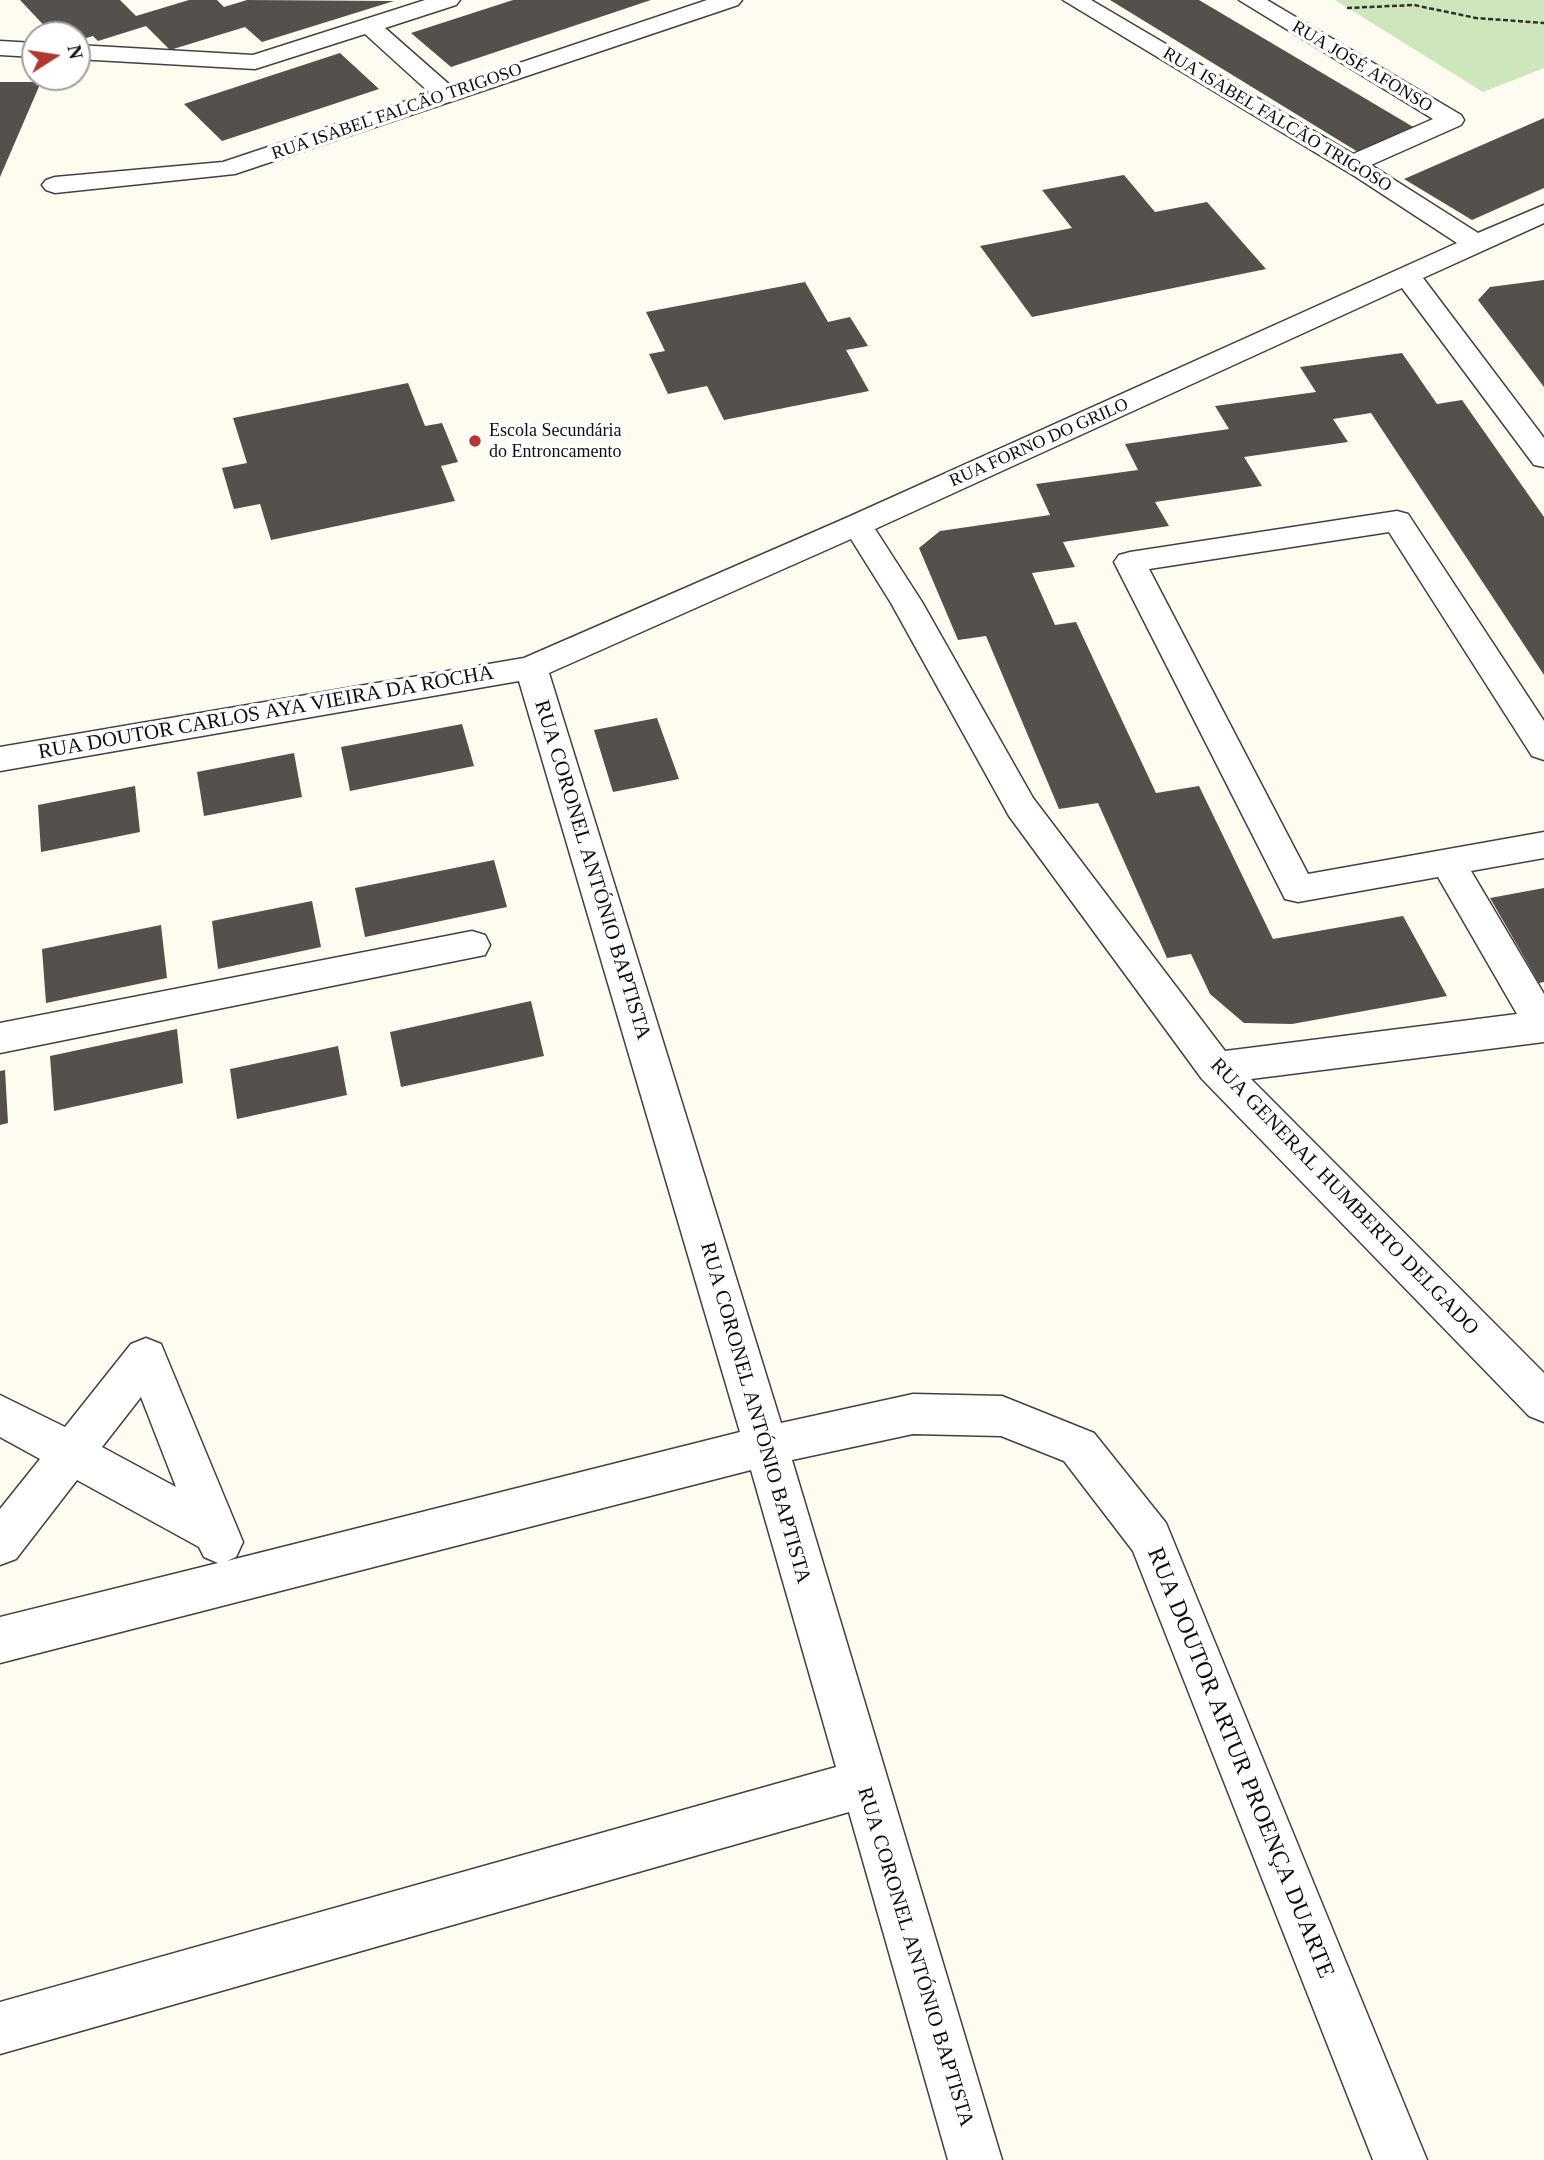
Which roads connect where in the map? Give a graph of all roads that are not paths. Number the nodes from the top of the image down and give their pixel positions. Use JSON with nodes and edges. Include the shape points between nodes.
{"nodes":[{"id":1,"x":447,"y":0,"type":"edge"},
{"id":2,"x":730,"y":0,"type":"edge"},
{"id":3,"x":1075,"y":0,"type":"edge"},
{"id":4,"x":1251,"y":0,"type":"edge"},
{"id":5,"x":368,"y":25,"type":"junction"},
{"id":6,"x":0,"y":48,"type":"edge"},
{"id":7,"x":21,"y":49,"type":"edge"},
{"id":8,"x":91,"y":53,"type":"edge"},
{"id":9,"x":447,"y":95,"type":"junction"},
{"id":10,"x":1351,"y":164,"type":"junction"},
{"id":11,"x":55,"y":185,"type":"dead end"},
{"id":12,"x":1544,"y":214,"type":"edge"},
{"id":13,"x":1477,"y":244,"type":"junction"},
{"id":14,"x":1406,"y":274,"type":"junction"},
{"id":15,"x":1544,"y":457,"type":"edge"},
{"id":16,"x":857,"y":525,"type":"junction"},
{"id":17,"x":531,"y":668,"type":"junction"},
{"id":18,"x":1544,"y":748,"type":"edge"},
{"id":19,"x":0,"y":759,"type":"edge"},
{"id":20,"x":1544,"y":845,"type":"edge"},
{"id":21,"x":1447,"y":862,"type":"junction"},
{"id":22,"x":472,"y":944,"type":"dead end"},
{"id":23,"x":1544,"y":1026,"type":"edge"},
{"id":24,"x":0,"y":1038,"type":"edge"},
{"id":25,"x":1216,"y":1068,"type":"junction"},
{"id":26,"x":1544,"y":1402,"type":"edge"},
{"id":27,"x":0,"y":1415,"type":"edge"},
{"id":28,"x":766,"y":1446,"type":"junction"},
{"id":29,"x":71,"y":1453,"type":"junction"},
{"id":30,"x":216,"y":1532,"type":"junction"},
{"id":31,"x":0,"y":1544,"type":"edge"},
{"id":32,"x":234,"y":1580,"type":"junction"},
{"id":33,"x":0,"y":1640,"type":"edge"},
{"id":34,"x":863,"y":1784,"type":"junction"},
{"id":35,"x":0,"y":2028,"type":"edge"},
{"id":36,"x":975,"y":2160,"type":"edge"},
{"id":37,"x":1400,"y":2160,"type":"edge"}],
"edges":[{"from":1,"to":5,"type":"street"},
{"from":2,"to":9,"type":"street","name":"RUA ISABEL FALCÃO TRIGOSO"},
{"from":3,"to":10,"type":"street","name":"RUA ISABEL FALCÃO TRIGOSO"},
{"from":4,"to":10,"type":"street","name":"RUA JOSÉ AFONSO","via":[[1451,120]]},
{"from":5,"to":8,"type":"street","via":[[255,62]]},
{"from":5,"to":9,"type":"street"},
{"from":6,"to":7,"type":"street"},
{"from":9,"to":11,"type":"street","name":"RUA ISABEL FALCÃO TRIGOSO","via":[[226,169]]},
{"from":10,"to":13,"type":"street","name":"RUA ISABEL FALCÃO TRIGOSO"},
{"from":12,"to":13,"type":"street","name":"RUA FORNO DO GRILO"},
{"from":13,"to":14,"type":"street","name":"RUA FORNO DO GRILO"},
{"from":14,"to":15,"type":"street"},
{"from":14,"to":16,"type":"street","name":"RUA FORNO DO GRILO"},
{"from":16,"to":17,"type":"street","name":"RUA FORNO DO GRILO"},
{"from":16,"to":25,"type":"street","name":"RUA GENERAL HUMBERTO DELGADO","via":[[1021,807]]},
{"from":17,"to":19,"type":"street","name":"RUA DOUTOR CARLOS AYA VIEIRA DA ROCHA"},
{"from":17,"to":28,"type":"street","name":"RUA CORONEL ANTÓNIO BAPTISTA"},
{"from":18,"to":21,"type":"street","via":[[1397,521],[1130,562],[1298,889]]},
{"from":20,"to":21,"type":"street"},
{"from":21,"to":23,"type":"street"},
{"from":22,"to":24,"type":"street"},
{"from":23,"to":25,"type":"street"},
{"from":25,"to":26,"type":"street","name":"RUA GENERAL HUMBERTO DELGADO"},
{"from":27,"to":29,"type":"street"},
{"from":28,"to":32,"type":"street","name":"RUA DOUTOR ARTUR PROENÇA DUARTE"},
{"from":28,"to":34,"type":"street","name":"RUA CORONEL ANTÓNIO BAPTISTA"},
{"from":28,"to":37,"type":"street","name":"RUA DOUTOR ARTUR PROENÇA DUARTE","via":[[913,1414],[1002,1416],[1079,1447],[1150,1538]]},
{"from":29,"to":30,"type":"street"},
{"from":29,"to":30,"type":"street","via":[[146,1357]]},
{"from":29,"to":31,"type":"street"},
{"from":30,"to":32,"type":"street"},
{"from":32,"to":33,"type":"street","name":"RUA DOUTOR ARTUR PROENÇA DUARTE"},
{"from":34,"to":35,"type":"street"},
{"from":34,"to":36,"type":"street","name":"RUA CORONEL ANTÓNIO BAPTISTA"}]}
